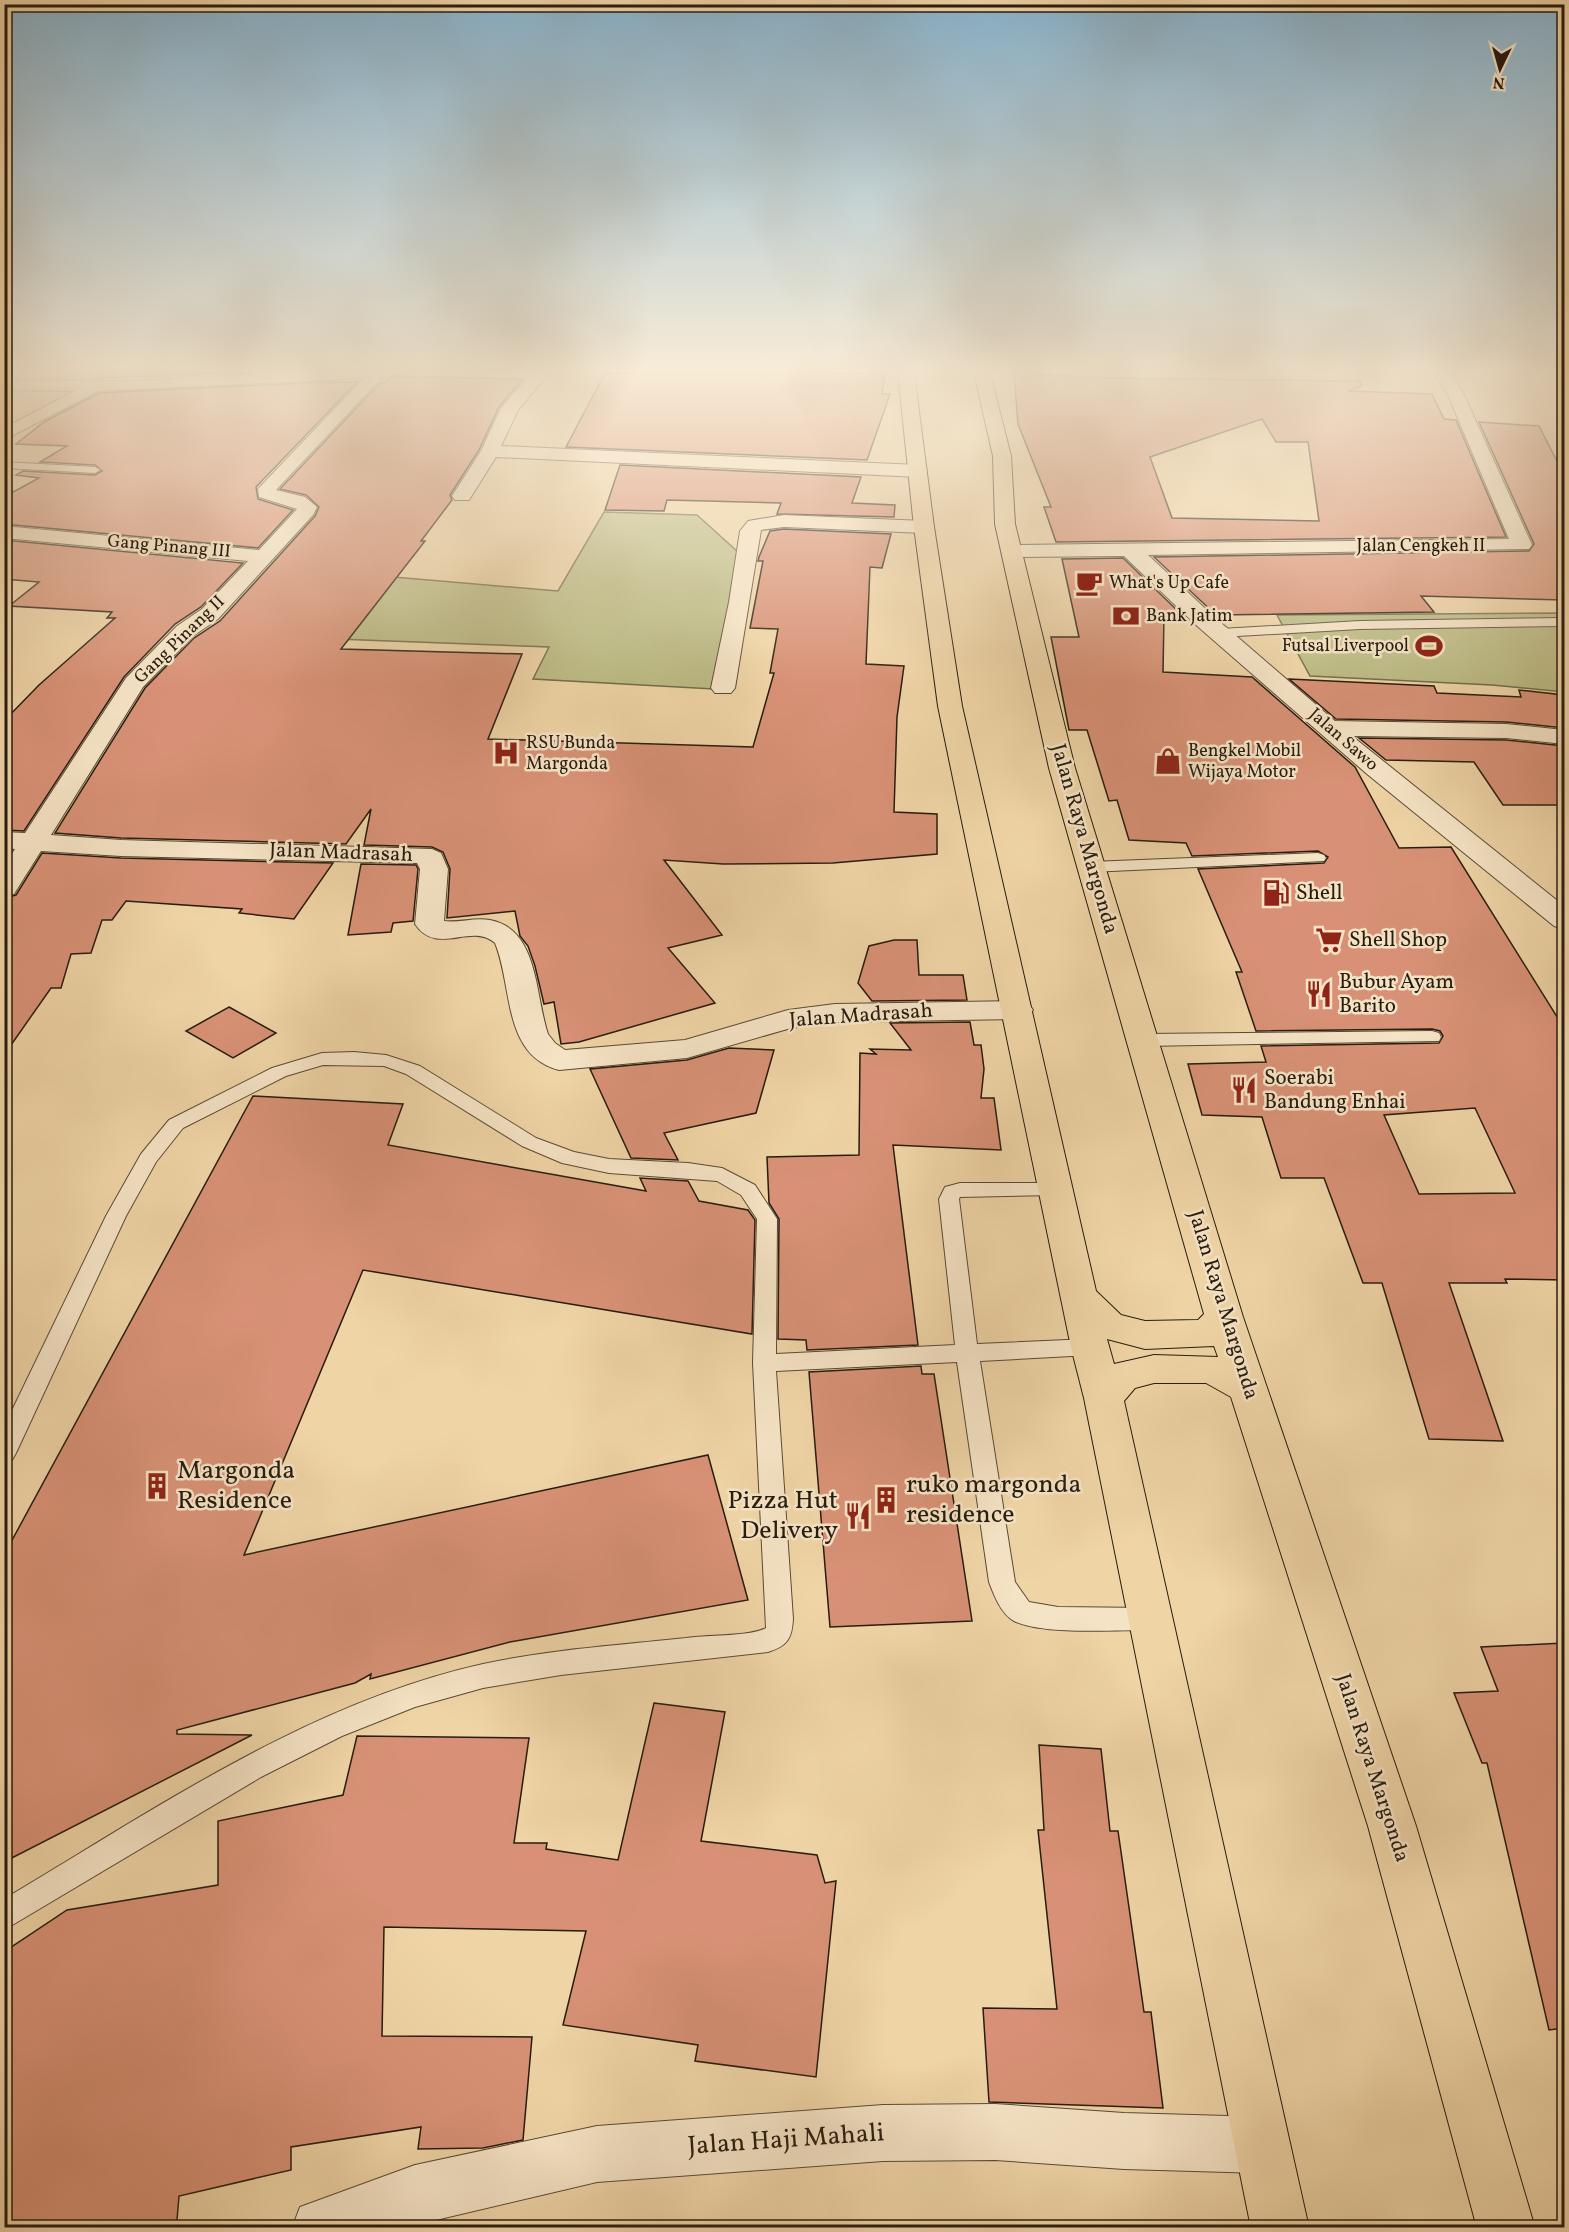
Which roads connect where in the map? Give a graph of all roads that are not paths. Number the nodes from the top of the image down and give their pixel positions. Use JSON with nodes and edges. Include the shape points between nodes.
{"nodes":[{"id":1,"x":278,"y":477,"type":"edge"},
{"id":2,"x":474,"y":477,"type":"edge"},
{"id":3,"x":919,"y":477,"type":"edge"},
{"id":4,"x":1003,"y":477,"type":"edge"},
{"id":5,"x":1492,"y":477,"type":"edge"},
{"id":6,"x":462,"y":496,"type":"dead end"},
{"id":7,"x":924,"y":527,"type":"junction"},
{"id":8,"x":4,"y":532,"type":"edge"},
{"id":9,"x":1130,"y":550,"type":"junction"},
{"id":10,"x":1011,"y":551,"type":"junction"},
{"id":11,"x":262,"y":556,"type":"junction"},
{"id":12,"x":1564,"y":622,"type":"edge"},
{"id":13,"x":1220,"y":633,"type":"junction"},
{"id":14,"x":723,"y":688,"type":"dead end"},
{"id":15,"x":1330,"y":728,"type":"junction"},
{"id":16,"x":1564,"y":737,"type":"edge"},
{"id":17,"x":4,"y":840,"type":"edge"},
{"id":18,"x":35,"y":843,"type":"junction"},
{"id":19,"x":1318,"y":858,"type":"dead end"},
{"id":20,"x":1090,"y":867,"type":"junction"},
{"id":21,"x":4,"y":888,"type":"edge"},
{"id":22,"x":1564,"y":920,"type":"edge"},
{"id":23,"x":1018,"y":1010,"type":"junction"},
{"id":24,"x":1432,"y":1037,"type":"dead end"},
{"id":25,"x":1144,"y":1040,"type":"junction"},
{"id":26,"x":1056,"y":1188,"type":"junction"},
{"id":27,"x":1080,"y":1297,"type":"junction"},
{"id":28,"x":1224,"y":1317,"type":"junction"},
{"id":29,"x":1090,"y":1347,"type":"junction"},
{"id":30,"x":967,"y":1353,"type":"junction"},
{"id":31,"x":764,"y":1363,"type":"junction"},
{"id":32,"x":1248,"y":1389,"type":"junction"},
{"id":33,"x":1104,"y":1398,"type":"junction"},
{"id":34,"x":4,"y":1453,"type":"edge"},
{"id":35,"x":1149,"y":1619,"type":"junction"},
{"id":36,"x":4,"y":1916,"type":"edge"},
{"id":37,"x":1262,"y":2145,"type":"junction"},
{"id":38,"x":321,"y":2228,"type":"edge"},
{"id":39,"x":1280,"y":2228,"type":"edge"},
{"id":40,"x":1506,"y":2228,"type":"edge"}],
"edges":[{"from":1,"to":11,"type":"street","name":"Gang Pinang II","via":[[266,493],[307,507]]},
{"from":2,"to":6,"type":"street"},
{"from":3,"to":7,"type":"main road"},
{"from":4,"to":10,"type":"main road","name":"Jalan Raya Margonda","via":[[1005,524]]},
{"from":5,"to":9,"type":"street","name":"Jalan Cengkeh II","via":[[1522,545]]},
{"from":7,"to":14,"type":"street","via":[[784,521],[755,525],[750,531]]},
{"from":7,"to":23,"type":"main road","via":[[950,706]]},
{"from":8,"to":11,"type":"street","name":"Gang Pinang III"},
{"from":9,"to":10,"type":"street"},
{"from":9,"to":13,"type":"street","name":"Jalan Sawo"},
{"from":10,"to":20,"type":"main road","name":"Jalan Raya Margonda","via":[[1062,768]]},
{"from":11,"to":18,"type":"street","name":"Gang Pinang II","via":[[210,614],[185,631],[134,683]]},
{"from":12,"to":13,"type":"lane","via":[[1360,625]]},
{"from":13,"to":15,"type":"street","name":"Jalan Sawo"},
{"from":15,"to":16,"type":"street","via":[[1506,731]]},
{"from":15,"to":22,"type":"street","name":"Jalan Sawo"},
{"from":17,"to":18,"type":"street","name":"Jalan Madrasah"},
{"from":18,"to":21,"type":"street","name":"Gang Pinang II"},
{"from":18,"to":23,"type":"street","name":"Jalan Madrasah","via":[[422,855],[430,859],[434,869],[429,924],[438,931],[484,927],[501,932],[512,944],[525,1012],[539,1046],[547,1055],[559,1059],[687,1049],[788,1019],[835,1013]]},
{"from":19,"to":20,"type":"lane"},
{"from":20,"to":25,"type":"main road","name":"Jalan Raya Margonda"},
{"from":23,"to":26,"type":"main road"},
{"from":24,"to":25,"type":"lane"},
{"from":25,"to":28,"type":"main road","name":"Jalan Raya Margonda"},
{"from":26,"to":27,"type":"main road"},
{"from":26,"to":30,"type":"lane","via":[[952,1192],[949,1199]]},
{"from":27,"to":28,"type":"main road","via":[[1109,1326],[1146,1335],[1207,1334]]},
{"from":27,"to":29,"type":"main road"},
{"from":28,"to":32,"type":"main road","name":"Jalan Raya Margonda"},
{"from":29,"to":30,"type":"lane"},
{"from":29,"to":33,"type":"main road"},
{"from":30,"to":31,"type":"lane"},
{"from":30,"to":35,"type":"lane","via":[[1006,1594],[1021,1612],[1058,1618]]},
{"from":31,"to":34,"type":"lane","via":[[767,1219],[748,1190],[722,1175],[609,1166],[569,1158],[529,1142],[413,1070],[386,1061],[322,1059],[279,1072],[176,1124],[148,1159],[116,1216]]},
{"from":31,"to":36,"type":"lane","via":[[779,1634],[768,1641],[561,1663],[483,1676],[412,1696],[332,1727],[250,1768]]},
{"from":32,"to":33,"type":"main road","via":[[1212,1369],[1154,1369],[1122,1376]]},
{"from":32,"to":40,"type":"main road","name":"Jalan Raya Margonda","via":[[1392,1826]]},
{"from":33,"to":35,"type":"main road"},
{"from":35,"to":37,"type":"main road"},
{"from":37,"to":38,"type":"street","name":"Jalan Haji Mahali","via":[[995,2132],[883,2133],[597,2154],[414,2194]]},
{"from":37,"to":39,"type":"main road"}]}
